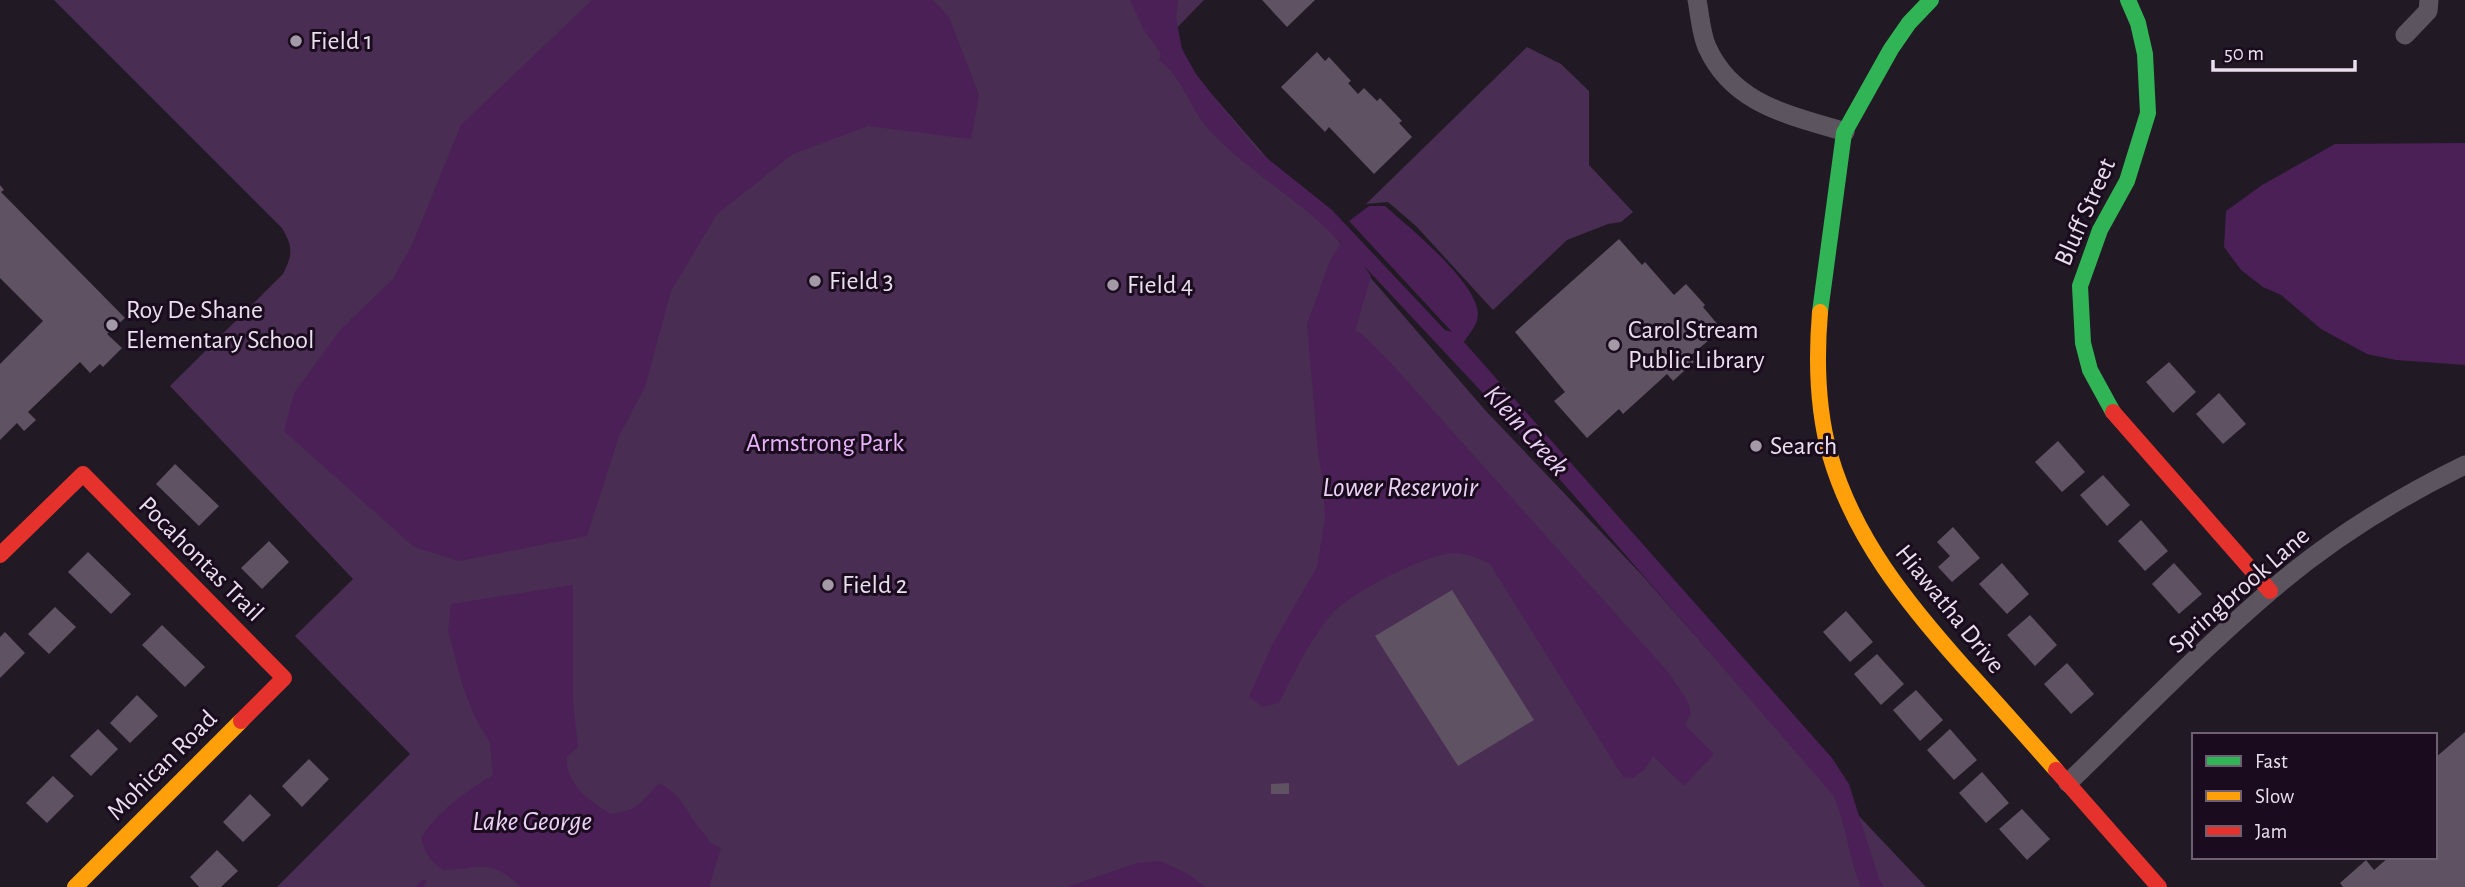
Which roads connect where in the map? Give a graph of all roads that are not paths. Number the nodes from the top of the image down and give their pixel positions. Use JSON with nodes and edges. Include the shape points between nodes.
{"nodes":[{"id":1,"x":1697,"y":0,"type":"edge"},
{"id":2,"x":1931,"y":0,"type":"edge"},
{"id":3,"x":2128,"y":0,"type":"edge"},
{"id":4,"x":2429,"y":0,"type":"edge"},
{"id":5,"x":2405,"y":36,"type":"dead end"},
{"id":6,"x":1844,"y":132,"type":"junction"},
{"id":7,"x":2465,"y":465,"type":"edge"},
{"id":8,"x":0,"y":555,"type":"edge"},
{"id":9,"x":2270,"y":591,"type":"junction"},
{"id":10,"x":284,"y":678,"type":"joint"},
{"id":11,"x":2068,"y":783,"type":"junction"},
{"id":12,"x":75,"y":887,"type":"edge"},
{"id":13,"x":2159,"y":887,"type":"edge"}],
"edges":[{"from":1,"to":6,"type":"street","via":[[1707,47],[1740,92]]},
{"from":2,"to":6,"type":"street","name":"Hiawatha Drive","via":[[1877,69]]},
{"from":3,"to":9,"type":"street","name":"Bluff Street","via":[[2145,54],[2148,113],[2127,181],[2100,230],[2080,286],[2083,343],[2090,370],[2115,415]]},
{"from":4,"to":5,"type":"street","via":[[2428,10]]},
{"from":6,"to":11,"type":"street","name":"Hiawatha Drive","via":[[1821,284],[1818,354],[1819,396],[1841,486],[1887,576]]},
{"from":7,"to":9,"type":"street","name":"Springbrook Lane","via":[[2416,489]]},
{"from":8,"to":10,"type":"street","name":"Pocahontas Trail","via":[[83,474]]},
{"from":9,"to":11,"type":"street","name":"Springbrook Lane"},
{"from":10,"to":12,"type":"street","name":"Mohican Road"},
{"from":11,"to":13,"type":"street","name":"Hiawatha Drive"}]}
